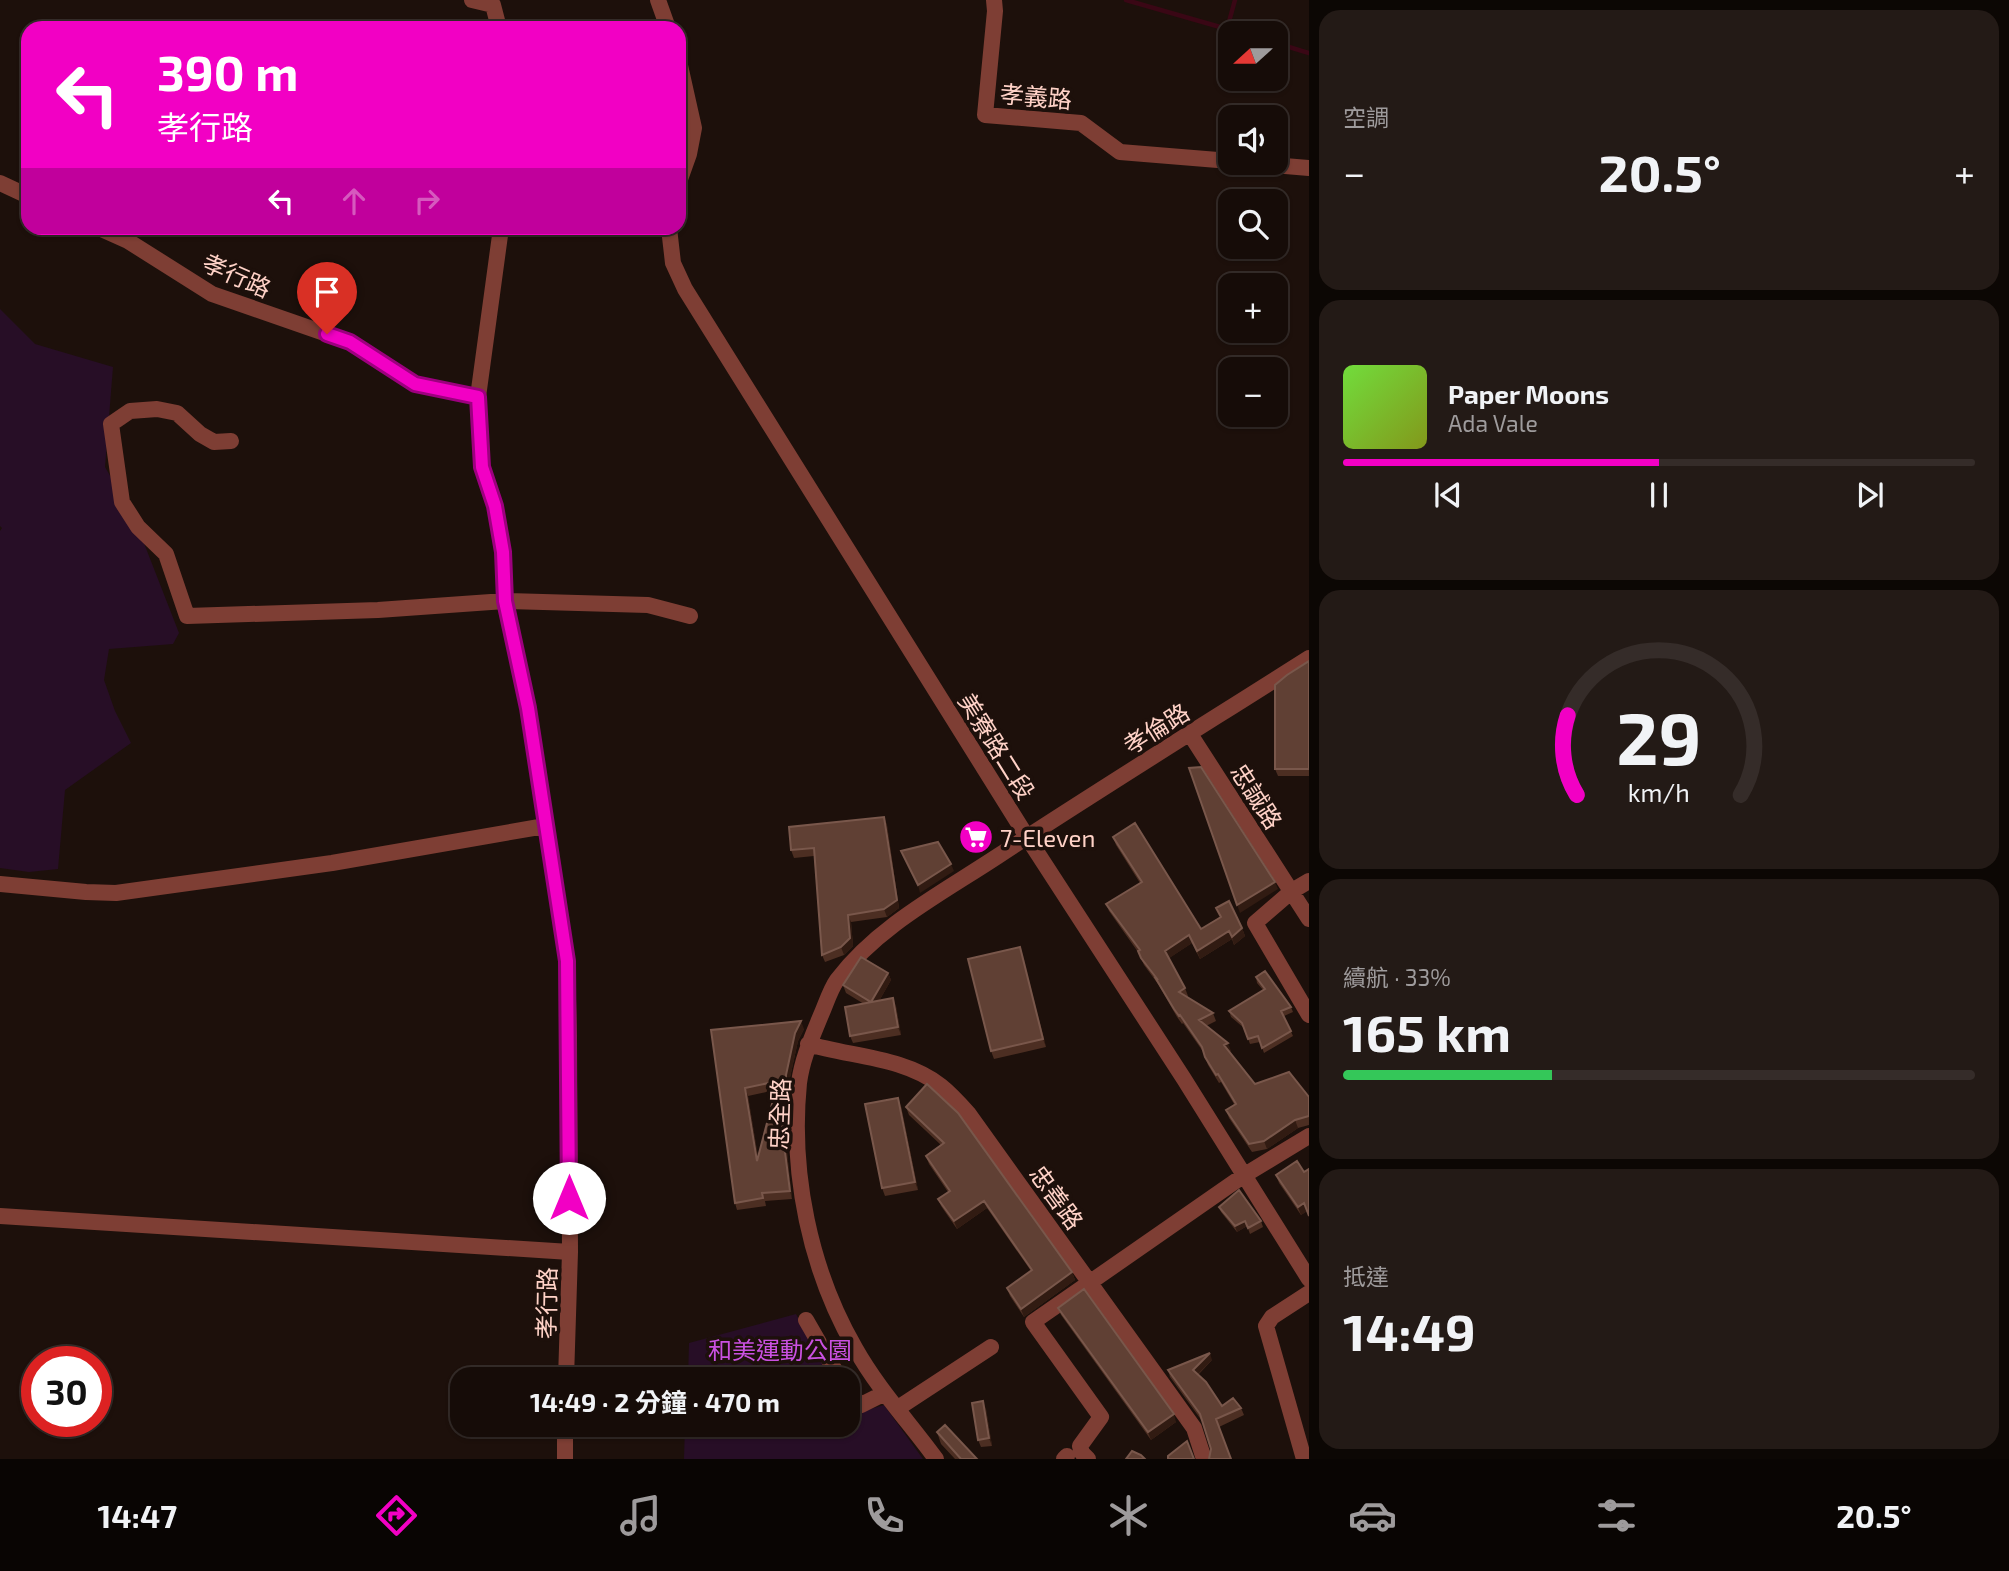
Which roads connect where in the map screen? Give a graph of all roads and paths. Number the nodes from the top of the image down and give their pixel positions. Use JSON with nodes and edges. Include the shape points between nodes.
{"nodes":[{"id":1,"x":472,"y":0,"type":"edge"},
{"id":2,"x":658,"y":0,"type":"edge"},
{"id":3,"x":994,"y":0,"type":"edge"},
{"id":4,"x":497,"y":21,"type":"edge"},
{"id":5,"x":666,"y":21,"type":"edge"},
{"id":6,"x":686,"y":92,"type":"edge"},
{"id":7,"x":1218,"y":160,"type":"edge"},
{"id":8,"x":686,"y":162,"type":"edge"},
{"id":9,"x":1288,"y":166,"type":"edge"},
{"id":10,"x":1309,"y":168,"type":"edge"},
{"id":11,"x":0,"y":183,"type":"edge"},
{"id":12,"x":21,"y":193,"type":"edge"},
{"id":13,"x":115,"y":235,"type":"edge"},
{"id":14,"x":500,"y":235,"type":"edge"},
{"id":15,"x":670,"y":235,"type":"edge"},
{"id":16,"x":478,"y":397,"type":"junction"},
{"id":17,"x":231,"y":440,"type":"dead end"},
{"id":18,"x":505,"y":601,"type":"junction"},
{"id":19,"x":690,"y":616,"type":"dead end"},
{"id":20,"x":1309,"y":658,"type":"edge"},
{"id":21,"x":1190,"y":734,"type":"junction"},
{"id":22,"x":545,"y":826,"type":"junction"},
{"id":23,"x":1027,"y":837,"type":"junction"},
{"id":24,"x":1309,"y":881,"type":"edge"},
{"id":25,"x":0,"y":884,"type":"edge"},
{"id":26,"x":1292,"y":891,"type":"junction"},
{"id":27,"x":1309,"y":919,"type":"edge"},
{"id":28,"x":1309,"y":1015,"type":"edge"},
{"id":29,"x":808,"y":1044,"type":"junction"},
{"id":30,"x":1309,"y":1136,"type":"edge"},
{"id":31,"x":1243,"y":1176,"type":"junction"},
{"id":32,"x":0,"y":1216,"type":"edge"},
{"id":33,"x":570,"y":1252,"type":"junction"},
{"id":34,"x":1309,"y":1279,"type":"edge"},
{"id":35,"x":1091,"y":1283,"type":"junction"},
{"id":36,"x":1309,"y":1293,"type":"edge"},
{"id":37,"x":806,"y":1320,"type":"dead end"},
{"id":38,"x":991,"y":1347,"type":"dead end"},
{"id":39,"x":566,"y":1367,"type":"edge"},
{"id":40,"x":833,"y":1367,"type":"edge"},
{"id":41,"x":883,"y":1394,"type":"junction"},
{"id":42,"x":860,"y":1404,"type":"edge"},
{"id":43,"x":898,"y":1408,"type":"junction"},
{"id":44,"x":565,"y":1437,"type":"edge"},
{"id":45,"x":1075,"y":1457,"type":"edge"},
{"id":46,"x":565,"y":1459,"type":"edge"},
{"id":47,"x":936,"y":1459,"type":"edge"},
{"id":48,"x":1204,"y":1459,"type":"edge"},
{"id":49,"x":1304,"y":1459,"type":"edge"}],
"edges":[{"from":1,"to":4,"type":"street","via":[[493,5]]},
{"from":2,"to":5,"type":"street"},
{"from":3,"to":7,"type":"street","name":"孝義路","via":[[985,115],[1082,123],[1120,152]]},
{"from":6,"to":8,"type":"street","via":[[694,128]]},
{"from":9,"to":10,"type":"street"},
{"from":11,"to":12,"type":"street"},
{"from":13,"to":16,"type":"street","name":"孝行路","via":[[212,294],[350,342],[415,384]]},
{"from":14,"to":16,"type":"street","name":"孝行路"},
{"from":15,"to":23,"type":"street","name":"美寮路二段","via":[[673,263],[685,289]]},
{"from":16,"to":18,"type":"street","name":"孝行路","via":[[482,467],[503,552]]},
{"from":17,"to":18,"type":"street","via":[[214,442],[177,413],[157,409],[130,411],[111,424],[122,502],[138,527],[166,554],[187,616]]},
{"from":18,"to":19,"type":"street","via":[[648,605]]},
{"from":18,"to":22,"type":"street","name":"孝行路","via":[[528,708]]},
{"from":20,"to":21,"type":"street","name":"孝倫路"},
{"from":21,"to":23,"type":"street","name":"孝倫路"},
{"from":21,"to":26,"type":"street","name":"忠誠路"},
{"from":22,"to":25,"type":"street","via":[[332,863],[117,893]]},
{"from":22,"to":33,"type":"street","name":"孝行路","via":[[567,961]]},
{"from":23,"to":29,"type":"street","name":"忠全路","via":[[885,930],[836,981]]},
{"from":23,"to":31,"type":"street","name":"美寮路二段"},
{"from":24,"to":26,"type":"street"},
{"from":26,"to":27,"type":"street","name":"忠誠路"},
{"from":26,"to":28,"type":"street","via":[[1255,923]]},
{"from":29,"to":35,"type":"street","name":"忠善路","via":[[906,1066],[941,1086],[968,1113]]},
{"from":29,"to":41,"type":"street","name":"忠全路","via":[[799,1082],[798,1149],[806,1212],[822,1279],[854,1347]]},
{"from":30,"to":31,"type":"street"},
{"from":31,"to":34,"type":"street","name":"美寮路二段"},
{"from":31,"to":35,"type":"street"},
{"from":32,"to":33,"type":"street"},
{"from":33,"to":39,"type":"street","name":"孝行路"},
{"from":35,"to":45,"type":"street","via":[[1034,1322],[1101,1417]]},
{"from":35,"to":48,"type":"street","name":"忠善路","via":[[1194,1428]]},
{"from":36,"to":49,"type":"street","via":[[1266,1326]]},
{"from":37,"to":40,"type":"street"},
{"from":38,"to":43,"type":"street"},
{"from":41,"to":42,"type":"street"},
{"from":41,"to":43,"type":"street","name":"忠全路"},
{"from":43,"to":47,"type":"street","name":"忠全路"},
{"from":44,"to":46,"type":"street"}]}
